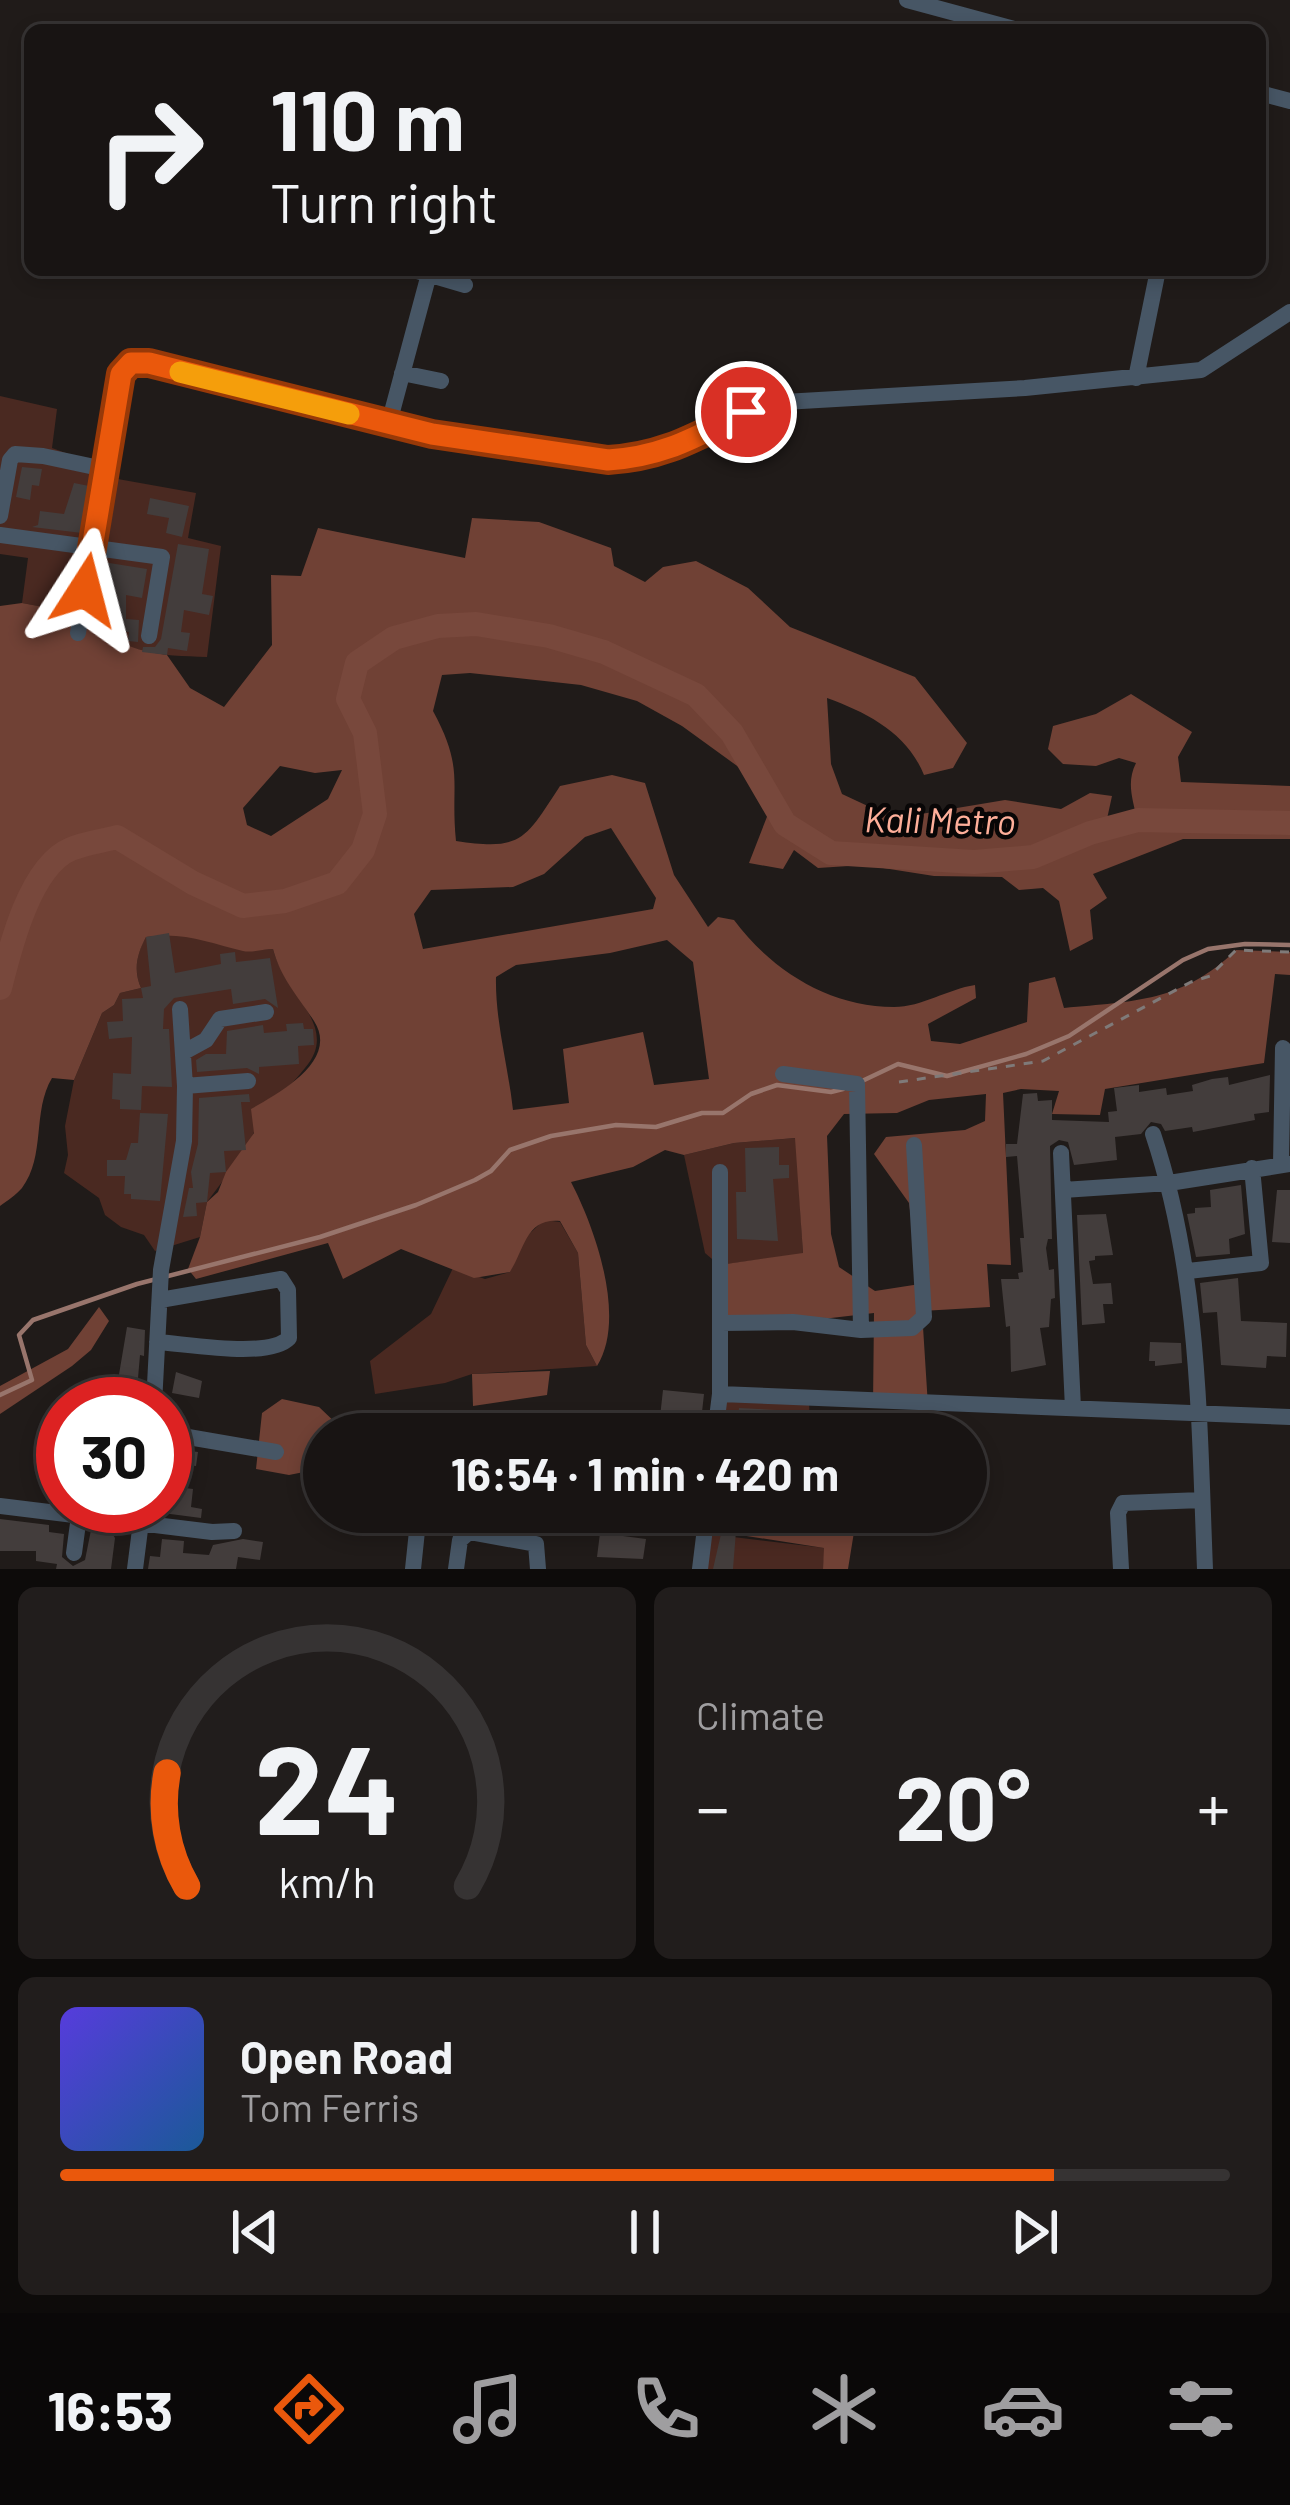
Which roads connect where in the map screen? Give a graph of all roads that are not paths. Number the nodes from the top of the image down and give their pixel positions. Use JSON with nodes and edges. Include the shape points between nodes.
{"nodes":[{"id":1,"x":907,"y":0,"type":"edge"},
{"id":2,"x":996,"y":24,"type":"edge"},
{"id":3,"x":420,"y":276,"type":"edge"},
{"id":4,"x":435,"y":276,"type":"edge"},
{"id":5,"x":1157,"y":276,"type":"edge"},
{"id":6,"x":465,"y":285,"type":"dead end"},
{"id":7,"x":1290,"y":312,"type":"edge"},
{"id":8,"x":402,"y":373,"type":"junction"},
{"id":9,"x":1136,"y":378,"type":"junction"},
{"id":10,"x":441,"y":381,"type":"dead end"},
{"id":11,"x":389,"y":423,"type":"junction"},
{"id":12,"x":104,"y":469,"type":"junction"},
{"id":13,"x":0,"y":516,"type":"edge"},
{"id":14,"x":0,"y":535,"type":"edge"},
{"id":15,"x":92,"y":547,"type":"junction"},
{"id":16,"x":78,"y":633,"type":"dead end"},
{"id":17,"x":149,"y":636,"type":"dead end"},
{"id":18,"x":180,"y":1009,"type":"dead end"},
{"id":19,"x":266,"y":1012,"type":"dead end"},
{"id":20,"x":1283,"y":1048,"type":"dead end"},
{"id":21,"x":184,"y":1052,"type":"junction"},
{"id":22,"x":783,"y":1074,"type":"dead end"},
{"id":23,"x":248,"y":1081,"type":"dead end"},
{"id":24,"x":185,"y":1086,"type":"junction"},
{"id":25,"x":1153,"y":1134,"type":"dead end"},
{"id":26,"x":914,"y":1145,"type":"dead end"},
{"id":27,"x":1061,"y":1153,"type":"dead end"},
{"id":28,"x":1285,"y":1164,"type":"edge"},
{"id":29,"x":1252,"y":1168,"type":"junction"},
{"id":30,"x":720,"y":1172,"type":"dead end"},
{"id":31,"x":1169,"y":1183,"type":"junction"},
{"id":32,"x":1063,"y":1190,"type":"junction"},
{"id":33,"x":1188,"y":1270,"type":"junction"},
{"id":34,"x":161,"y":1285,"type":"junction"},
{"id":35,"x":721,"y":1323,"type":"junction"},
{"id":36,"x":861,"y":1330,"type":"junction"},
{"id":37,"x":157,"y":1342,"type":"junction"},
{"id":38,"x":155,"y":1377,"type":"edge"},
{"id":39,"x":720,"y":1394,"type":"junction"},
{"id":40,"x":1290,"y":1405,"type":"edge"},
{"id":41,"x":1073,"y":1408,"type":"junction"},
{"id":42,"x":1200,"y":1411,"type":"junction"},
{"id":43,"x":718,"y":1413,"type":"edge"},
{"id":44,"x":1290,"y":1417,"type":"edge"},
{"id":45,"x":192,"y":1438,"type":"edge"},
{"id":46,"x":276,"y":1452,"type":"dead end"},
{"id":47,"x":1202,"y":1500,"type":"junction"},
{"id":48,"x":0,"y":1506,"type":"edge"},
{"id":49,"x":36,"y":1510,"type":"edge"},
{"id":50,"x":192,"y":1524,"type":"edge"},
{"id":51,"x":234,"y":1531,"type":"dead end"},
{"id":52,"x":77,"y":1533,"type":"edge"},
{"id":53,"x":140,"y":1533,"type":"edge"},
{"id":54,"x":417,"y":1533,"type":"edge"},
{"id":55,"x":704,"y":1533,"type":"edge"},
{"id":56,"x":74,"y":1553,"type":"dead end"},
{"id":57,"x":135,"y":1569,"type":"edge"},
{"id":58,"x":413,"y":1569,"type":"edge"},
{"id":59,"x":456,"y":1569,"type":"edge"},
{"id":60,"x":538,"y":1569,"type":"edge"},
{"id":61,"x":700,"y":1569,"type":"edge"},
{"id":62,"x":1121,"y":1569,"type":"edge"},
{"id":63,"x":1205,"y":1569,"type":"edge"}],
"edges":[{"from":1,"to":2,"type":"street"},
{"from":3,"to":8,"type":"street"},
{"from":4,"to":6,"type":"street"},
{"from":5,"to":9,"type":"street"},
{"from":7,"to":9,"type":"street","via":[[1201,370]]},
{"from":8,"to":10,"type":"street"},
{"from":8,"to":11,"type":"street"},
{"from":9,"to":11,"type":"street","via":[[784,402],[678,448],[620,460]]},
{"from":11,"to":12,"type":"street","via":[[136,362],[121,374]]},
{"from":12,"to":13,"type":"street","via":[[15,454]]},
{"from":12,"to":15,"type":"street"},
{"from":14,"to":15,"type":"street"},
{"from":15,"to":16,"type":"street"},
{"from":15,"to":17,"type":"street","via":[[162,557]]},
{"from":18,"to":21,"type":"street"},
{"from":19,"to":21,"type":"street","via":[[220,1018],[206,1040]]},
{"from":20,"to":28,"type":"street"},
{"from":21,"to":24,"type":"street"},
{"from":22,"to":36,"type":"street","via":[[857,1084]]},
{"from":23,"to":24,"type":"street"},
{"from":24,"to":34,"type":"street"},
{"from":25,"to":31,"type":"street"},
{"from":26,"to":36,"type":"street","via":[[924,1317],[912,1328]]},
{"from":27,"to":32,"type":"street"},
{"from":28,"to":29,"type":"street"},
{"from":29,"to":31,"type":"street"},
{"from":29,"to":33,"type":"street","via":[[1261,1263]]},
{"from":30,"to":35,"type":"street"},
{"from":31,"to":32,"type":"street"},
{"from":31,"to":33,"type":"street"},
{"from":32,"to":41,"type":"street"},
{"from":33,"to":42,"type":"street"},
{"from":34,"to":37,"type":"street"},
{"from":34,"to":37,"type":"street","via":[[281,1279],[289,1338],[266,1349]]},
{"from":35,"to":36,"type":"street"},
{"from":35,"to":39,"type":"street"},
{"from":37,"to":38,"type":"street"},
{"from":39,"to":41,"type":"street"},
{"from":39,"to":43,"type":"street"},
{"from":40,"to":44,"type":"street"},
{"from":41,"to":42,"type":"street"},
{"from":42,"to":44,"type":"street"},
{"from":42,"to":47,"type":"street"},
{"from":45,"to":46,"type":"street"},
{"from":47,"to":62,"type":"street","via":[[1123,1504]]},
{"from":47,"to":63,"type":"street"},
{"from":48,"to":49,"type":"street"},
{"from":50,"to":51,"type":"street"},
{"from":52,"to":56,"type":"street"},
{"from":53,"to":57,"type":"street"},
{"from":54,"to":58,"type":"street"},
{"from":55,"to":61,"type":"street"},
{"from":59,"to":60,"type":"street","via":[[469,1532],[536,1544]]}]}
